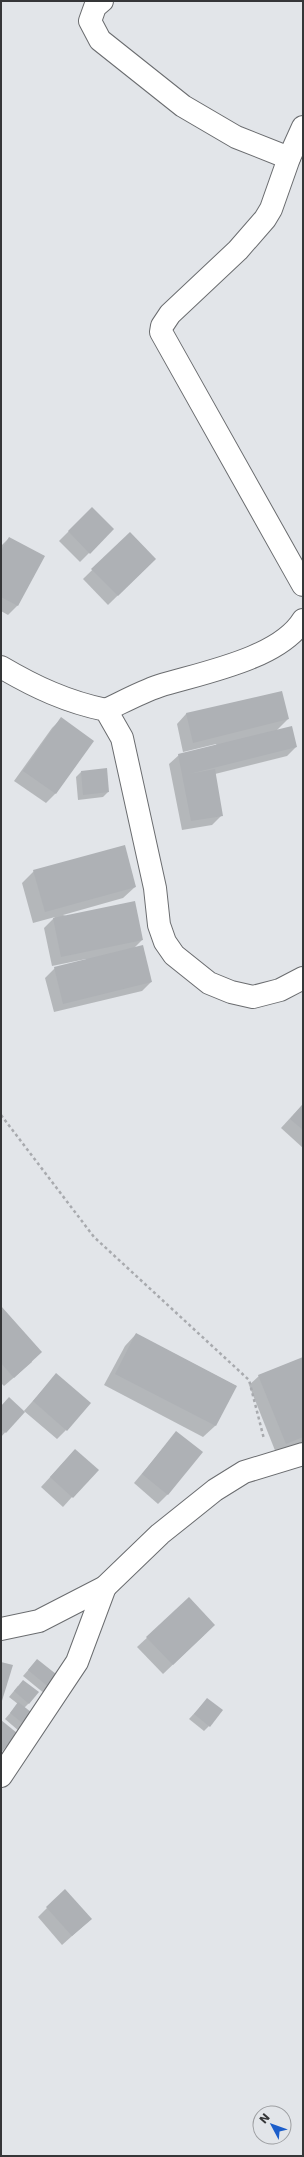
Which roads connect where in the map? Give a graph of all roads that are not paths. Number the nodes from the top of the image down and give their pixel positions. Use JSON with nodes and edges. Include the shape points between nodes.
{"nodes":[{"id":1,"x":102,"y":1,"type":"edge"},
{"id":2,"x":303,"y":128,"type":"edge"},
{"id":3,"x":289,"y":158,"type":"junction"},
{"id":4,"x":302,"y":584,"type":"edge"},
{"id":5,"x":303,"y":611,"type":"edge"},
{"id":6,"x":303,"y":620,"type":"edge"},
{"id":7,"x":1,"y":667,"type":"edge"},
{"id":8,"x":106,"y":710,"type":"junction"},
{"id":9,"x":303,"y":978,"type":"edge"},
{"id":10,"x":303,"y":1454,"type":"edge"},
{"id":11,"x":106,"y":1587,"type":"junction"},
{"id":12,"x":1,"y":1629,"type":"edge"},
{"id":13,"x":1,"y":1776,"type":"edge"}],
"edges":[{"from":1,"to":3,"type":"street","via":[[95,8],[90,21],[100,40],[183,106],[208,122],[236,137]]},
{"from":2,"to":3,"type":"street"},
{"from":3,"to":4,"type":"street","via":[[265,219],[238,250],[170,314],[161,332]]},
{"from":4,"to":5,"type":"street"},
{"from":6,"to":8,"type":"street","via":[[296,632],[278,645],[225,667],[157,687]]},
{"from":7,"to":8,"type":"street","via":[[40,689]]},
{"from":8,"to":9,"type":"street","via":[[122,738],[155,888],[159,925],[165,942],[174,955],[209,983],[253,997],[280,990]]},
{"from":10,"to":11,"type":"street","via":[[244,1472],[215,1490],[160,1534]]},
{"from":11,"to":12,"type":"street","via":[[39,1621]]},
{"from":11,"to":13,"type":"street","via":[[77,1662]]}]}
